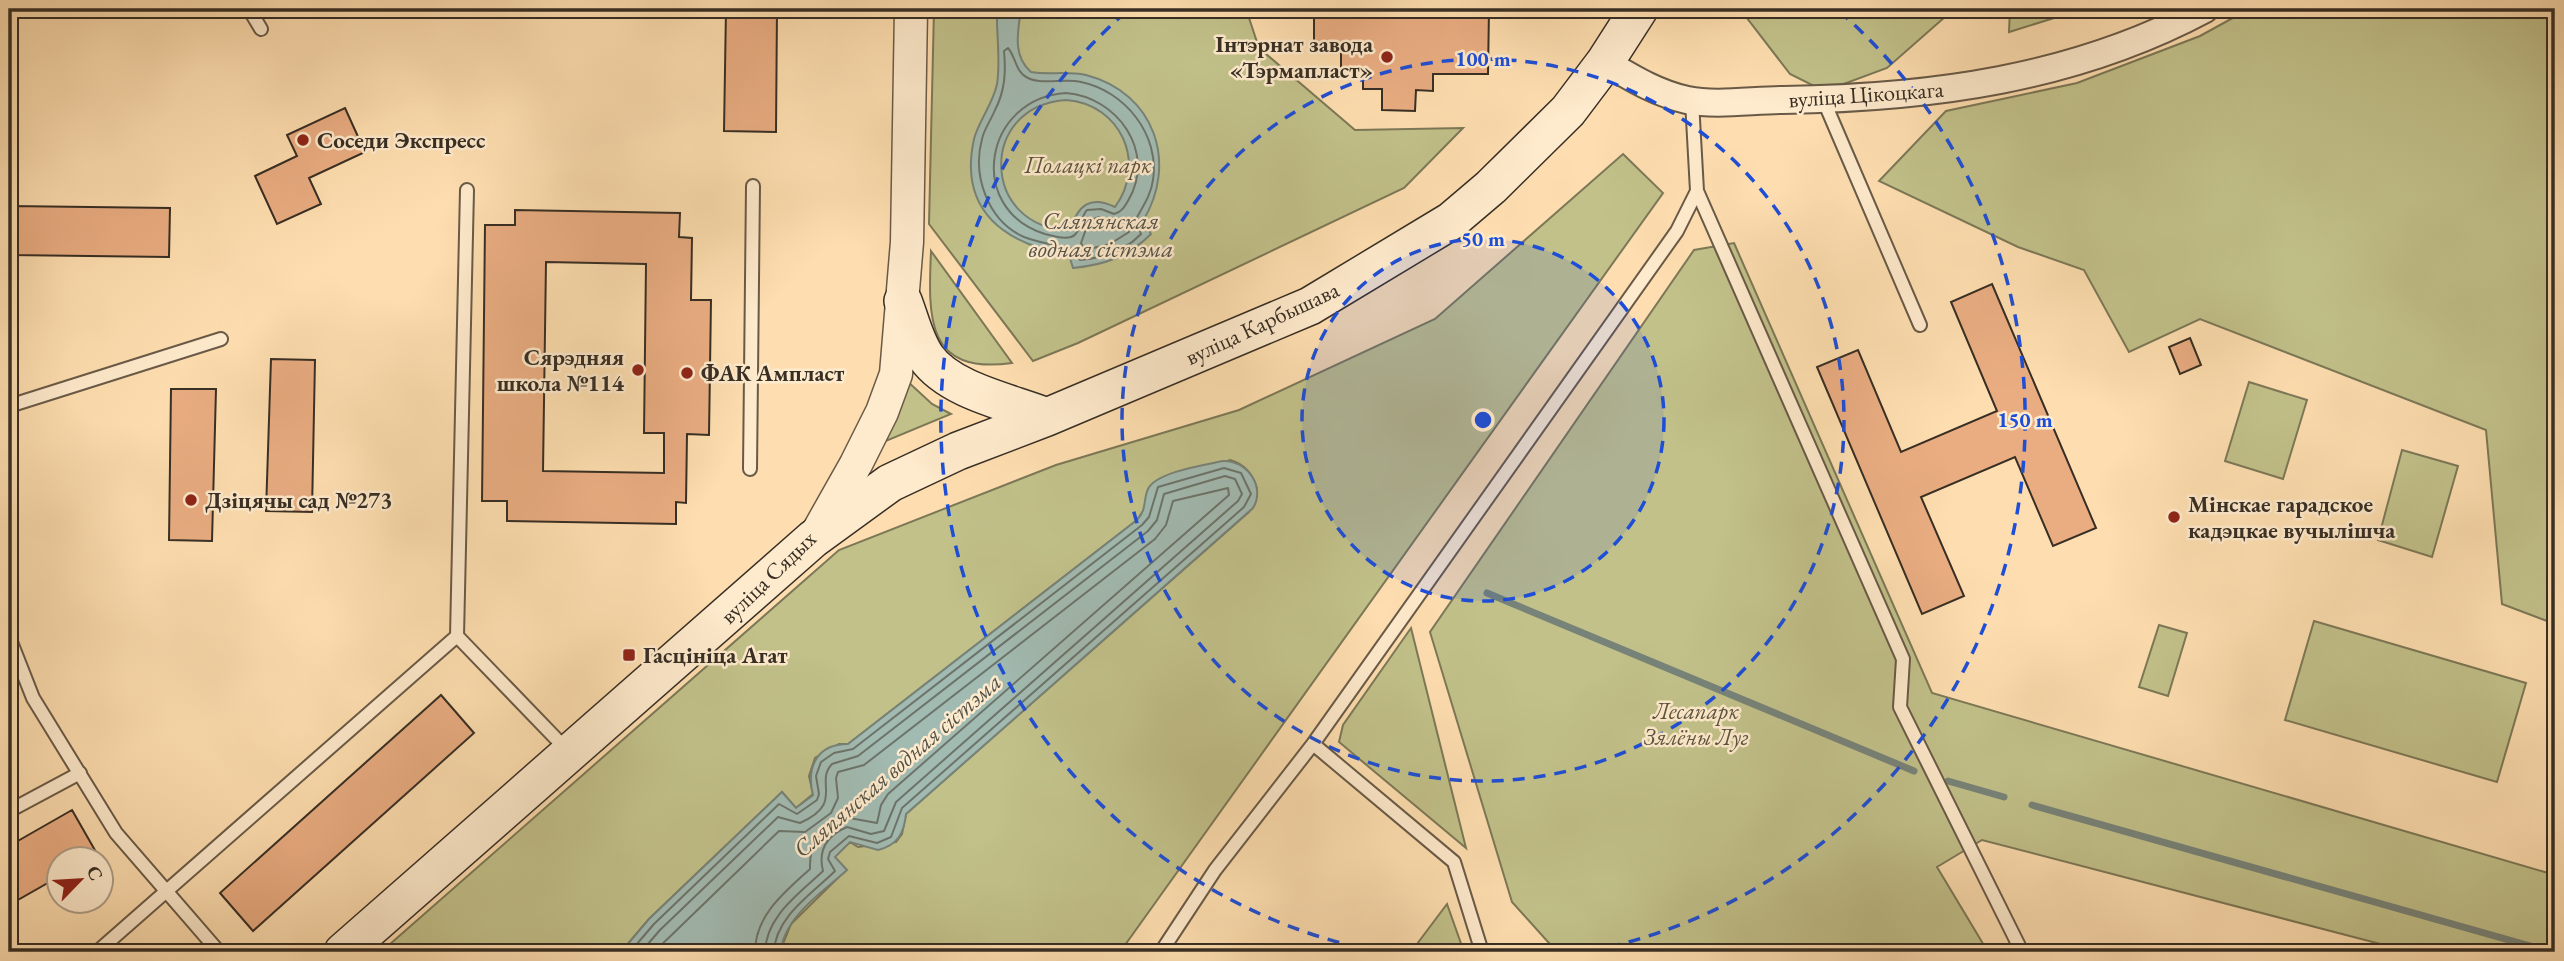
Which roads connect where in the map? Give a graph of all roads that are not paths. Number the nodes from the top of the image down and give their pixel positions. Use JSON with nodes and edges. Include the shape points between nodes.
{"nodes":[{"id":1,"x":249,"y":9,"type":"edge"},
{"id":2,"x":911,"y":9,"type":"edge"},
{"id":3,"x":1639,"y":9,"type":"edge"},
{"id":4,"x":2206,"y":9,"type":"edge"},
{"id":5,"x":261,"y":29,"type":"dead end"},
{"id":6,"x":1605,"y":62,"type":"junction"},
{"id":7,"x":1823,"y":99,"type":"junction"},
{"id":8,"x":1692,"y":101,"type":"junction"},
{"id":9,"x":753,"y":186,"type":"dead end"},
{"id":10,"x":467,"y":190,"type":"dead end"},
{"id":11,"x":1696,"y":191,"type":"junction"},
{"id":12,"x":902,"y":301,"type":"junction"},
{"id":13,"x":1920,"y":325,"type":"dead end"},
{"id":14,"x":222,"y":340,"type":"dead end"},
{"id":15,"x":9,"y":407,"type":"edge"},
{"id":16,"x":1047,"y":417,"type":"junction"},
{"id":17,"x":750,"y":469,"type":"dead end"},
{"id":18,"x":813,"y":539,"type":"junction"},
{"id":19,"x":457,"y":636,"type":"junction"},
{"id":20,"x":9,"y":637,"type":"edge"},
{"id":21,"x":1313,"y":744,"type":"junction"},
{"id":22,"x":570,"y":753,"type":"junction"},
{"id":23,"x":80,"y":774,"type":"junction"},
{"id":24,"x":9,"y":811,"type":"edge"},
{"id":25,"x":165,"y":892,"type":"junction"},
{"id":26,"x":97,"y":952,"type":"edge"},
{"id":27,"x":219,"y":952,"type":"edge"},
{"id":28,"x":343,"y":952,"type":"edge"},
{"id":29,"x":1161,"y":952,"type":"edge"},
{"id":30,"x":1482,"y":952,"type":"edge"},
{"id":31,"x":2021,"y":952,"type":"edge"}],
"edges":[{"from":1,"to":5,"type":"lane"},
{"from":2,"to":12,"type":"street","name":"вуліца Сядых"},
{"from":3,"to":6,"type":"main road","name":"вуліца Карбышава"},
{"from":4,"to":7,"type":"street","name":"вуліца Цікоцкага","via":[[2065,67],[1909,95]]},
{"from":6,"to":8,"type":"street","name":"вуліца Цікоцкага","via":[[1656,91]]},
{"from":6,"to":16,"type":"main road","name":"вуліца Карбышава","via":[[1532,149],[1451,221],[1310,306]]},
{"from":7,"to":8,"type":"street","name":"вуліца Цікоцкага"},
{"from":7,"to":13,"type":"lane"},
{"from":8,"to":11,"type":"lane"},
{"from":9,"to":17,"type":"lane"},
{"from":10,"to":19,"type":"lane"},
{"from":11,"to":21,"type":"lane","via":[[1677,231]]},
{"from":11,"to":31,"type":"lane","via":[[1903,659],[1900,707]]},
{"from":12,"to":16,"type":"main road","via":[[925,356],[943,375]]},
{"from":12,"to":18,"type":"street","name":"вуліца Сядых","via":[[896,374],[882,412]]},
{"from":14,"to":15,"type":"lane"},
{"from":16,"to":18,"type":"main road","name":"вуліца Карбышава","via":[[890,483]]},
{"from":18,"to":22,"type":"main road","name":"вуліца Сядых"},
{"from":19,"to":22,"type":"lane"},
{"from":19,"to":25,"type":"lane"},
{"from":20,"to":23,"type":"lane","via":[[33,698]]},
{"from":21,"to":29,"type":"lane","via":[[1215,870]]},
{"from":21,"to":30,"type":"lane","via":[[1454,862]]},
{"from":22,"to":28,"type":"main road","name":"вуліца Сядых"},
{"from":23,"to":24,"type":"lane"},
{"from":23,"to":25,"type":"lane","via":[[116,832]]},
{"from":25,"to":26,"type":"lane"},
{"from":25,"to":27,"type":"lane"}]}
